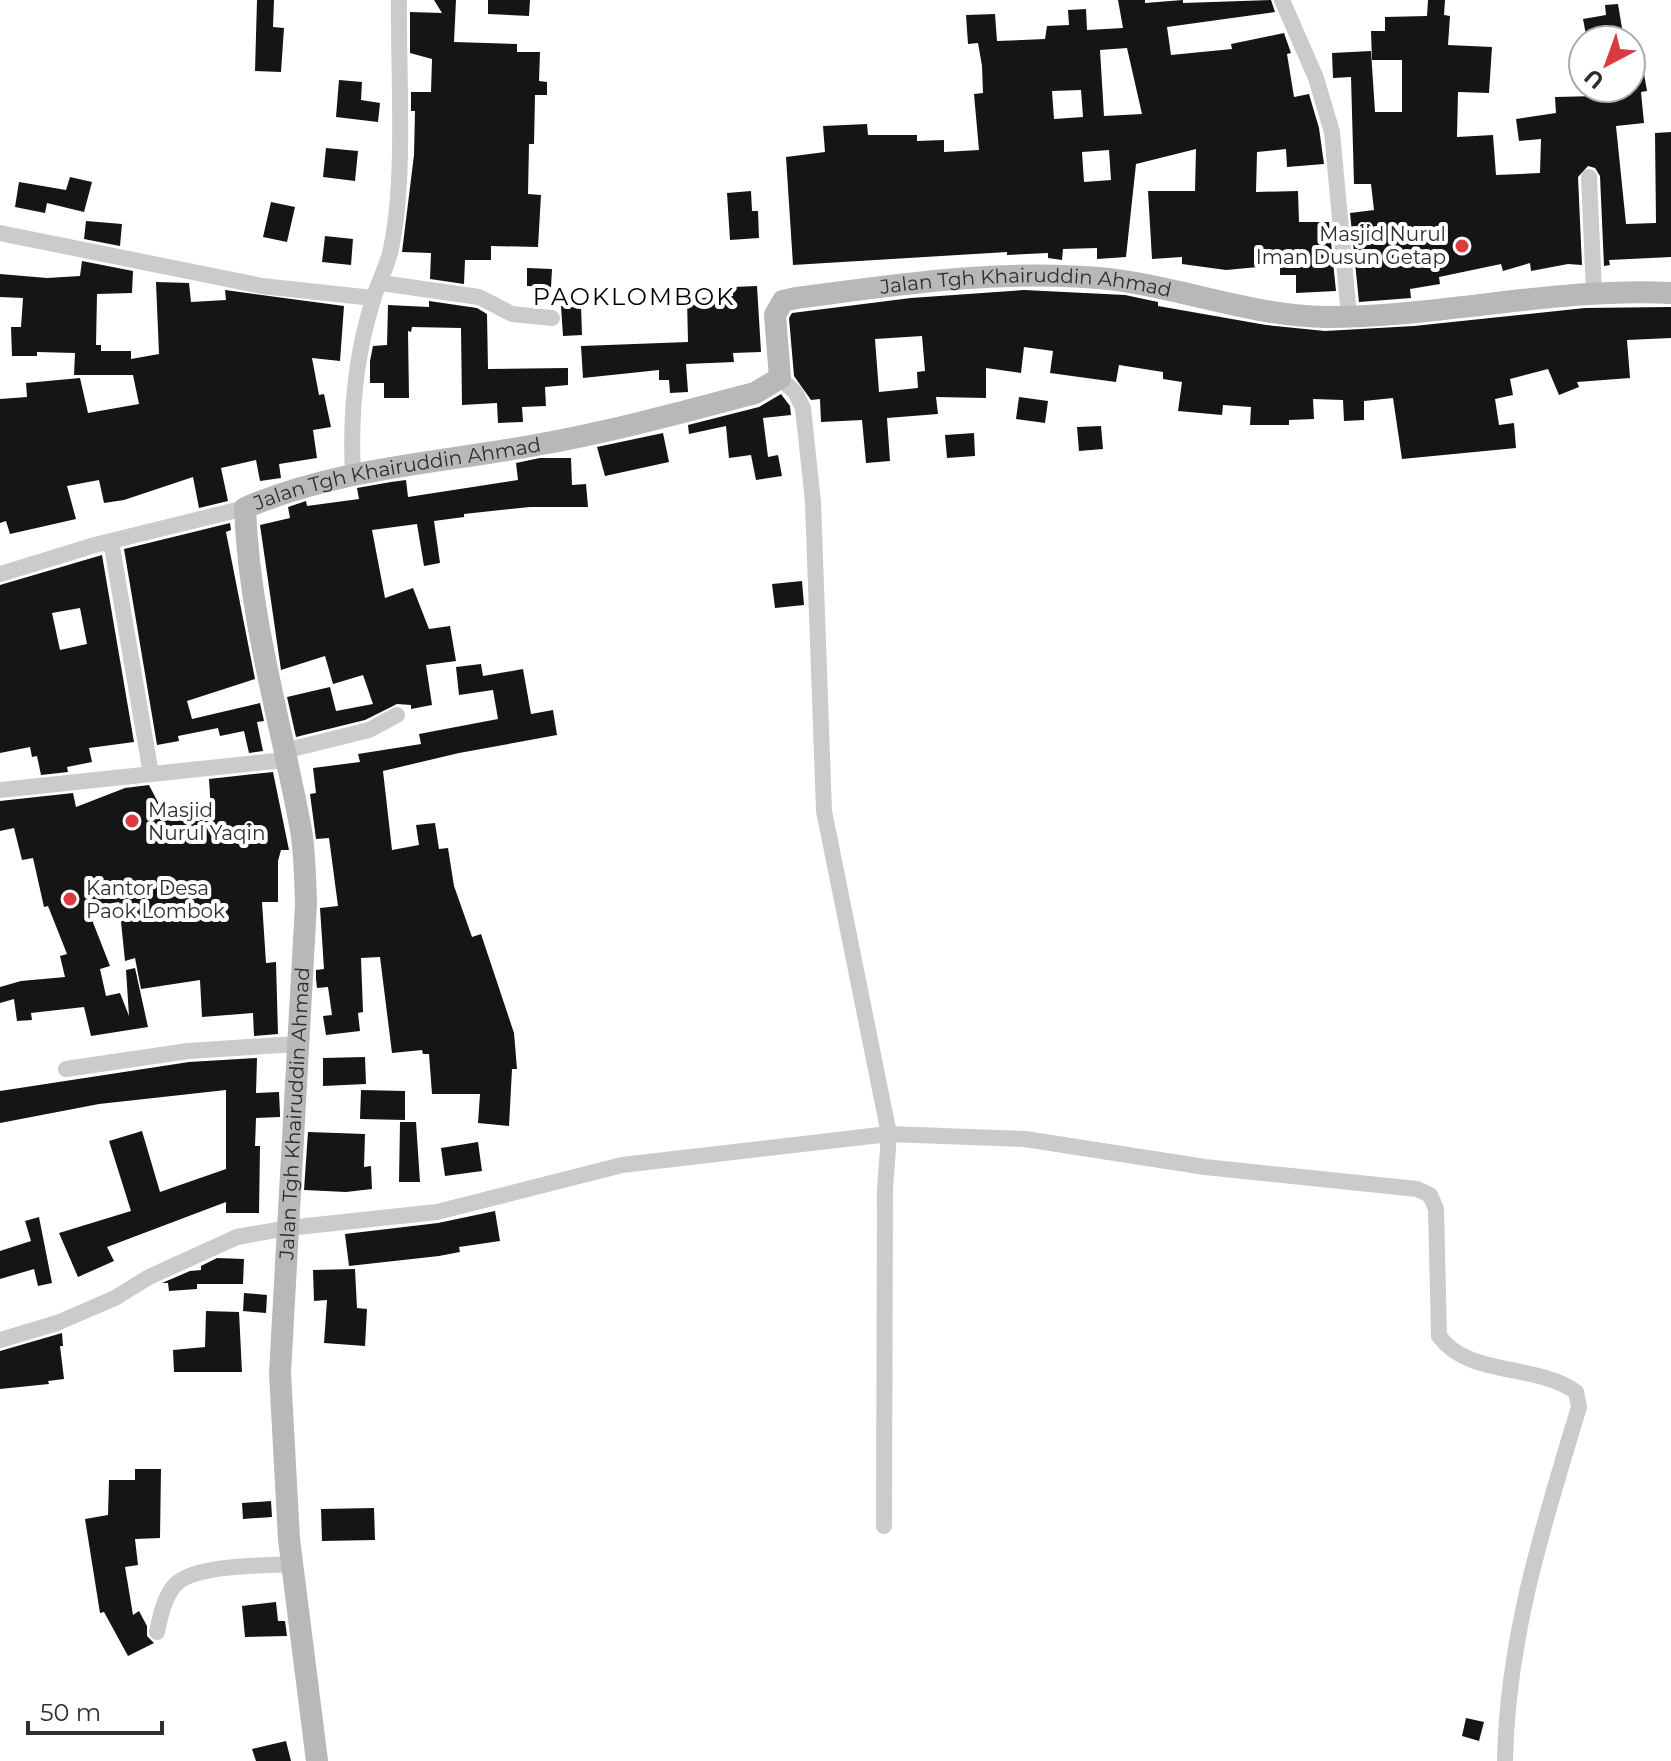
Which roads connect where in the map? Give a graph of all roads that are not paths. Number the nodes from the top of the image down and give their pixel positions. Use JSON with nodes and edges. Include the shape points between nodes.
{"nodes":[{"id":1,"x":399,"y":0,"type":"edge"},
{"id":2,"x":1282,"y":0,"type":"edge"},
{"id":3,"x":1589,"y":177,"type":"dead end"},
{"id":4,"x":0,"y":233,"type":"edge"},
{"id":5,"x":377,"y":291,"type":"junction"},
{"id":6,"x":1594,"y":292,"type":"junction"},
{"id":7,"x":1671,"y":293,"type":"edge"},
{"id":8,"x":1349,"y":316,"type":"junction"},
{"id":9,"x":552,"y":318,"type":"dead end"},
{"id":10,"x":780,"y":378,"type":"junction"},
{"id":11,"x":353,"y":474,"type":"junction"},
{"id":12,"x":245,"y":508,"type":"junction"},
{"id":13,"x":111,"y":541,"type":"junction"},
{"id":14,"x":0,"y":574,"type":"edge"},
{"id":15,"x":397,"y":715,"type":"dead end"},
{"id":16,"x":285,"y":756,"type":"junction"},
{"id":17,"x":151,"y":774,"type":"junction"},
{"id":18,"x":0,"y":790,"type":"edge"},
{"id":19,"x":297,"y":1044,"type":"junction"},
{"id":20,"x":66,"y":1069,"type":"dead end"},
{"id":21,"x":889,"y":1134,"type":"junction"},
{"id":22,"x":288,"y":1228,"type":"junction"},
{"id":23,"x":0,"y":1340,"type":"edge"},
{"id":24,"x":884,"y":1526,"type":"dead end"},
{"id":25,"x":292,"y":1564,"type":"junction"},
{"id":26,"x":157,"y":1632,"type":"dead end"},
{"id":27,"x":317,"y":1761,"type":"edge"},
{"id":28,"x":1505,"y":1761,"type":"edge"}],
"edges":[{"from":1,"to":5,"type":"street","via":[[397,202],[391,249]]},
{"from":2,"to":8,"type":"street","via":[[1316,78],[1332,132]]},
{"from":3,"to":6,"type":"street"},
{"from":4,"to":5,"type":"street","via":[[262,286]]},
{"from":5,"to":9,"type":"street","via":[[479,297],[512,314]]},
{"from":5,"to":11,"type":"street","via":[[359,358],[351,424]]},
{"from":6,"to":7,"type":"street","name":"Jalan Tgh Khairuddin Ahmad"},
{"from":6,"to":8,"type":"street","name":"Jalan Tgh Khairuddin Ahmad","via":[[1416,314]]},
{"from":8,"to":10,"type":"street","name":"Jalan Tgh Khairuddin Ahmad","via":[[1297,314],[1075,276],[862,290],[781,304],[775,315]]},
{"from":10,"to":11,"type":"street","name":"Jalan Tgh Khairuddin Ahmad","via":[[755,393],[656,420]]},
{"from":10,"to":21,"type":"street","via":[[803,408],[813,502],[824,811]]},
{"from":11,"to":12,"type":"street","name":"Jalan Tgh Khairuddin Ahmad"},
{"from":12,"to":13,"type":"street"},
{"from":12,"to":16,"type":"street","name":"Jalan Tgh Khairuddin Ahmad","via":[[247,560]]},
{"from":13,"to":14,"type":"street"},
{"from":13,"to":17,"type":"street"},
{"from":15,"to":16,"type":"street","via":[[369,730]]},
{"from":16,"to":17,"type":"street"},
{"from":16,"to":19,"type":"street","name":"Jalan Tgh Khairuddin Ahmad","via":[[301,832],[306,904]]},
{"from":17,"to":18,"type":"street"},
{"from":19,"to":20,"type":"street","via":[[188,1051]]},
{"from":19,"to":22,"type":"street","name":"Jalan Tgh Khairuddin Ahmad"},
{"from":21,"to":22,"type":"street","via":[[622,1165],[437,1212]]},
{"from":21,"to":24,"type":"street"},
{"from":21,"to":28,"type":"street","via":[[1025,1139],[1205,1167],[1417,1189],[1430,1195],[1436,1209],[1439,1336],[1449,1350],[1469,1359],[1560,1381],[1576,1392],[1579,1407],[1522,1604]]},
{"from":22,"to":23,"type":"street","via":[[237,1237],[115,1298]]},
{"from":22,"to":25,"type":"street","name":"Jalan Tgh Khairuddin Ahmad","via":[[280,1373]]},
{"from":25,"to":26,"type":"street","via":[[197,1574],[175,1585]]},
{"from":25,"to":27,"type":"street","name":"Jalan Tgh Khairuddin Ahmad"}]}
